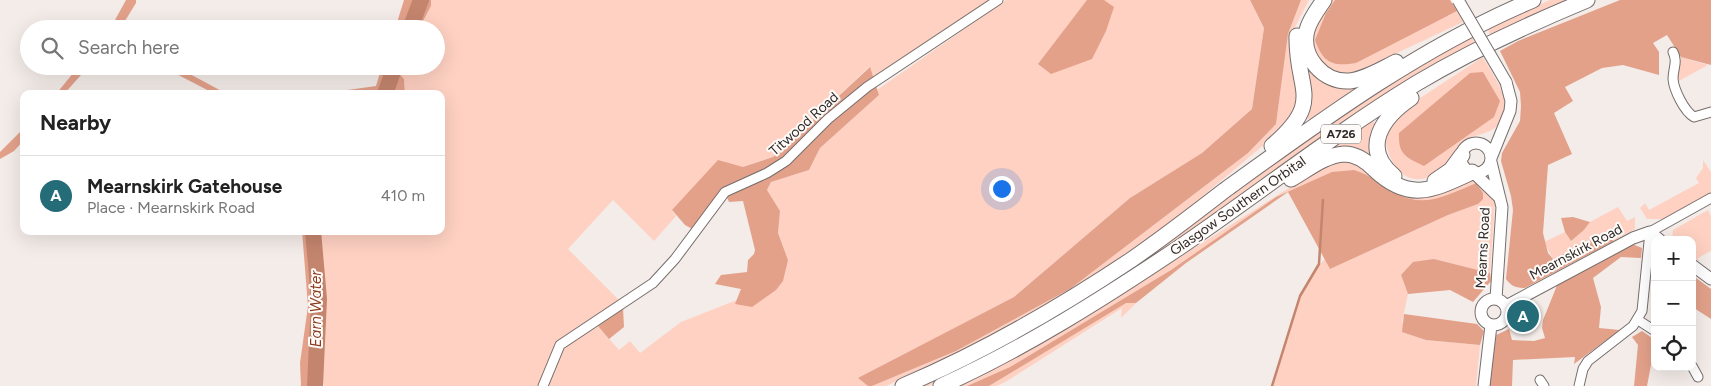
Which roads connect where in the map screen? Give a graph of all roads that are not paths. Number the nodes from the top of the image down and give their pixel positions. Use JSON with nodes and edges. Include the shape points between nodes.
{"nodes":[{"id":1,"x":998,"y":0,"type":"edge"},
{"id":2,"x":1316,"y":0,"type":"edge"},
{"id":3,"x":1324,"y":0,"type":"edge"},
{"id":4,"x":1458,"y":0,"type":"edge"},
{"id":5,"x":1534,"y":0,"type":"edge"},
{"id":6,"x":1587,"y":0,"type":"edge"},
{"id":7,"x":1497,"y":16,"type":"junction"},
{"id":8,"x":1508,"y":34,"type":"junction"},
{"id":9,"x":1673,"y":52,"type":"dead end"},
{"id":10,"x":1711,"y":112,"type":"edge"},
{"id":11,"x":1503,"y":129,"type":"junction"},
{"id":12,"x":1479,"y":144,"type":"junction"},
{"id":13,"x":1462,"y":155,"type":"junction"},
{"id":14,"x":1491,"y":160,"type":"junction"},
{"id":15,"x":1473,"y":173,"type":"junction"},
{"id":16,"x":1711,"y":198,"type":"edge"},
{"id":17,"x":1501,"y":199,"type":"junction"},
{"id":18,"x":1196,"y":213,"type":"junction"},
{"id":19,"x":1650,"y":232,"type":"junction"},
{"id":20,"x":1655,"y":236,"type":"edge"},
{"id":21,"x":1181,"y":246,"type":"junction"},
{"id":22,"x":1696,"y":267,"type":"edge"},
{"id":23,"x":1711,"y":279,"type":"edge"},
{"id":24,"x":1496,"y":299,"type":"junction"},
{"id":25,"x":1506,"y":306,"type":"junction"},
{"id":26,"x":1638,"y":320,"type":"junction"},
{"id":27,"x":1491,"y":325,"type":"junction"},
{"id":28,"x":1651,"y":328,"type":"edge"},
{"id":29,"x":1695,"y":371,"type":"edge"},
{"id":30,"x":1698,"y":377,"type":"dead end"},
{"id":31,"x":542,"y":386,"type":"edge"},
{"id":32,"x":903,"y":386,"type":"edge"},
{"id":33,"x":941,"y":386,"type":"edge"},
{"id":34,"x":1484,"y":386,"type":"edge"},
{"id":35,"x":1579,"y":386,"type":"edge"}],
"edges":[{"from":1,"to":31,"type":"street","name":"Titwood Road","via":[[867,87],[828,119],[786,161],[725,192],[653,283],[560,346]]},
{"from":2,"to":18,"type":"highway","via":[[1304,15],[1297,35],[1305,89],[1299,117],[1287,133]]},
{"from":3,"to":7,"type":"highway","via":[[1307,29],[1306,45],[1320,70],[1334,80],[1342,81],[1359,79]]},
{"from":4,"to":11,"type":"street","bridge":true,"via":[[1506,82],[1511,101]]},
{"from":5,"to":7,"type":"highway","name":"Glasgow Southern Orbital","number":"A726"},
{"from":6,"to":8,"type":"highway","name":"Glasgow Southern Orbital","number":"A726"},
{"from":7,"to":18,"type":"highway","name":"Glasgow Southern Orbital","number":"A726","via":[[1354,98]]},
{"from":8,"to":13,"type":"highway","via":[[1400,105],[1387,117],[1379,134],[1380,160],[1389,172],[1406,183],[1427,184],[1442,177]]},
{"from":8,"to":21,"type":"highway","name":"Glasgow Southern Orbital","number":"A726","via":[[1386,103]]},
{"from":9,"to":10,"type":"street","via":[[1676,59],[1673,82],[1682,102],[1694,117]]},
{"from":11,"to":12,"type":"street"},
{"from":11,"to":14,"type":"street"},
{"from":12,"to":13,"type":"street","via":[[1468,146]]},
{"from":12,"to":14,"type":"street","via":[[1488,148]]},
{"from":13,"to":15,"type":"street","via":[[1465,168]]},
{"from":14,"to":15,"type":"street","via":[[1485,170]]},
{"from":14,"to":17,"type":"street","name":"Mearns Road"},
{"from":15,"to":17,"type":"street","name":"Mearns Road"},
{"from":15,"to":21,"type":"highway","via":[[1435,188],[1406,190],[1361,158],[1336,155]]},
{"from":16,"to":19,"type":"street"},
{"from":17,"to":24,"type":"street","name":"Mearns Road"},
{"from":18,"to":32,"type":"highway","name":"Glasgow Southern Orbital","number":"A726","via":[[1132,259],[1045,314],[962,359]]},
{"from":19,"to":20,"type":"street"},
{"from":19,"to":25,"type":"street","name":"Mearnskirk Road"},
{"from":19,"to":26,"type":"street","via":[[1644,303]]},
{"from":21,"to":33,"type":"highway","name":"Glasgow Southern Orbital","number":"A726","via":[[1053,327]]},
{"from":22,"to":23,"type":"street"},
{"from":24,"to":25,"type":"street"},
{"from":24,"to":27,"type":"street","via":[[1485,303],[1481,311],[1483,319]]},
{"from":25,"to":27,"type":"street","via":[[1506,320]]},
{"from":26,"to":28,"type":"street"},
{"from":26,"to":35,"type":"street","via":[[1588,361]]},
{"from":27,"to":34,"type":"street"},
{"from":29,"to":30,"type":"street"}]}
